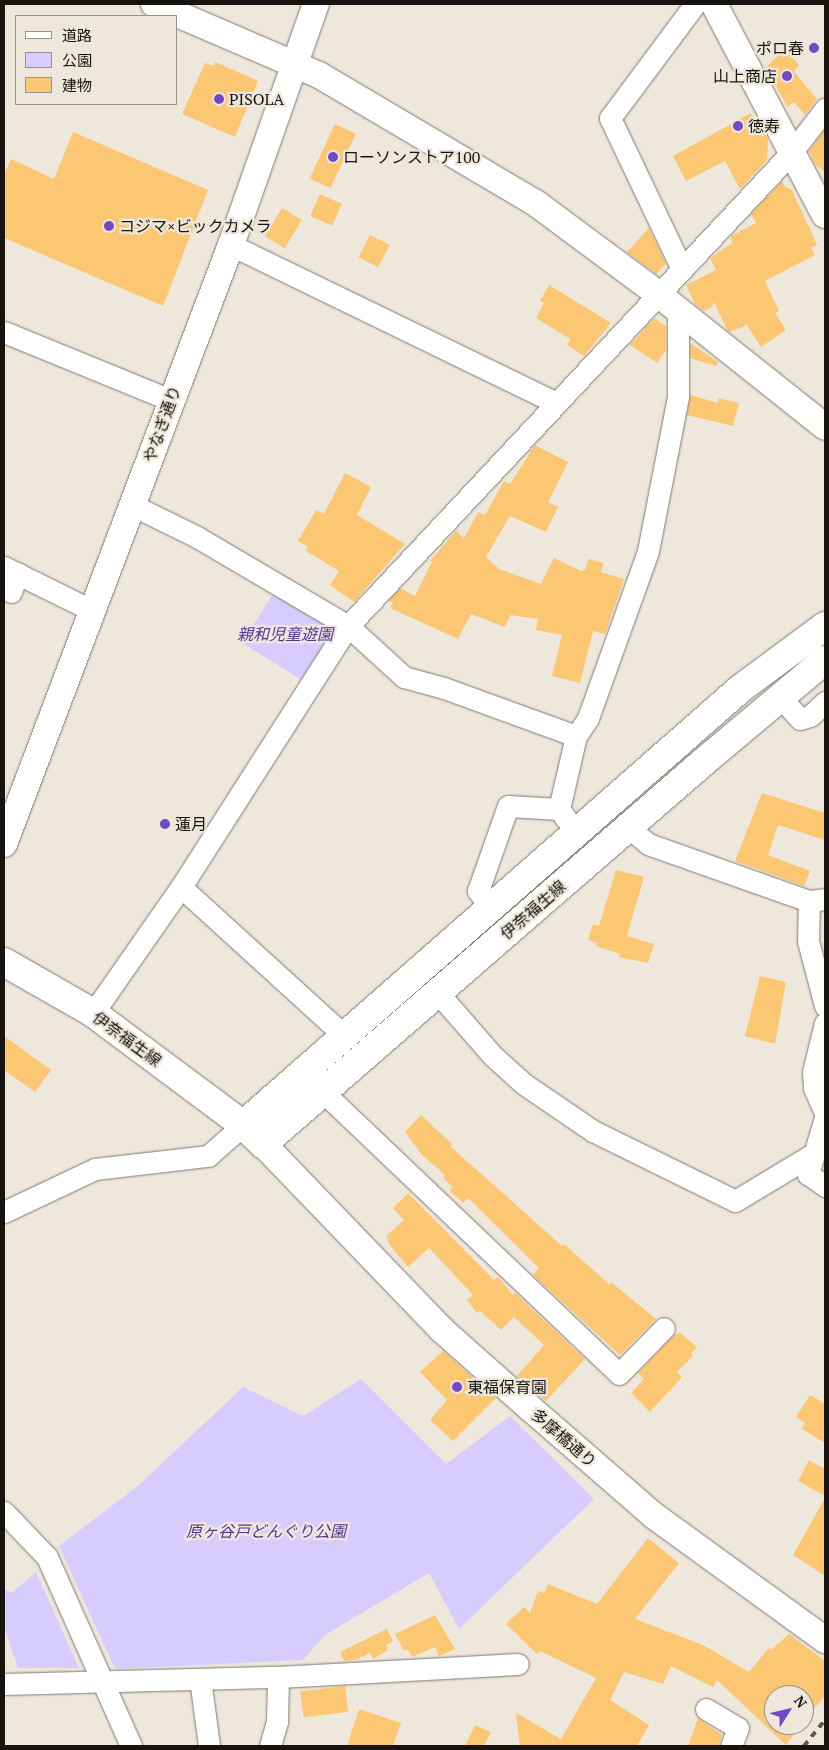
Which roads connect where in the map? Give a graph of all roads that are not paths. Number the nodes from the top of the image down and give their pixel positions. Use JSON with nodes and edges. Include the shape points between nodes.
{"nodes":[{"id":1,"x":154,"y":4,"type":"edge"},
{"id":2,"x":316,"y":4,"type":"edge"},
{"id":3,"x":694,"y":4,"type":"edge"},
{"id":4,"x":714,"y":4,"type":"edge"},
{"id":5,"x":293,"y":63,"type":"junction"},
{"id":6,"x":825,"y":109,"type":"edge"},
{"id":7,"x":791,"y":153,"type":"junction"},
{"id":8,"x":825,"y":215,"type":"edge"},
{"id":9,"x":231,"y":245,"type":"junction"},
{"id":10,"x":682,"y":267,"type":"junction"},
{"id":11,"x":658,"y":294,"type":"junction"},
{"id":12,"x":678,"y":309,"type":"junction"},
{"id":13,"x":4,"y":332,"type":"edge"},
{"id":14,"x":171,"y":400,"type":"junction"},
{"id":15,"x":556,"y":403,"type":"junction"},
{"id":16,"x":825,"y":427,"type":"edge"},
{"id":17,"x":132,"y":505,"type":"junction"},
{"id":18,"x":11,"y":577,"type":"edge"},
{"id":19,"x":93,"y":610,"type":"junction"},
{"id":20,"x":348,"y":626,"type":"junction"},
{"id":21,"x":825,"y":626,"type":"edge"},
{"id":22,"x":825,"y":660,"type":"edge"},
{"id":23,"x":781,"y":698,"type":"junction"},
{"id":24,"x":825,"y":702,"type":"edge"},
{"id":25,"x":576,"y":736,"type":"junction"},
{"id":26,"x":559,"y":809,"type":"junction"},
{"id":27,"x":628,"y":828,"type":"junction"},
{"id":28,"x":577,"y":832,"type":"junction"},
{"id":29,"x":4,"y":844,"type":"edge"},
{"id":30,"x":182,"y":887,"type":"junction"},
{"id":31,"x":817,"y":900,"type":"edge"},
{"id":32,"x":491,"y":907,"type":"junction"},
{"id":33,"x":4,"y":962,"type":"edge"},
{"id":34,"x":438,"y":993,"type":"junction"},
{"id":35,"x":825,"y":1006,"type":"edge"},
{"id":36,"x":93,"y":1013,"type":"junction"},
{"id":37,"x":825,"y":1023,"type":"edge"},
{"id":38,"x":345,"y":1036,"type":"junction"},
{"id":39,"x":322,"y":1091,"type":"junction"},
{"id":40,"x":825,"y":1113,"type":"edge"},
{"id":41,"x":825,"y":1118,"type":"edge"},
{"id":42,"x":243,"y":1125,"type":"junction"},
{"id":43,"x":263,"y":1144,"type":"junction"},
{"id":44,"x":815,"y":1153,"type":"junction"},
{"id":45,"x":825,"y":1186,"type":"edge"},
{"id":46,"x":4,"y":1212,"type":"edge"},
{"id":47,"x":664,"y":1328,"type":"dead end"},
{"id":48,"x":4,"y":1512,"type":"edge"},
{"id":49,"x":825,"y":1640,"type":"edge"},
{"id":50,"x":518,"y":1664,"type":"dead end"},
{"id":51,"x":278,"y":1677,"type":"junction"},
{"id":52,"x":200,"y":1679,"type":"junction"},
{"id":53,"x":101,"y":1681,"type":"junction"},
{"id":54,"x":4,"y":1684,"type":"edge"},
{"id":55,"x":706,"y":1708,"type":"dead end"},
{"id":56,"x":131,"y":1746,"type":"edge"},
{"id":57,"x":209,"y":1746,"type":"edge"},
{"id":58,"x":270,"y":1746,"type":"edge"},
{"id":59,"x":731,"y":1746,"type":"edge"}],
"edges":[{"from":1,"to":5,"type":"street"},
{"from":2,"to":5,"type":"street","name":"やなぎ通り"},
{"from":3,"to":10,"type":"street","via":[[610,118]]},
{"from":4,"to":7,"type":"street"},
{"from":5,"to":9,"type":"street","name":"やなぎ通り"},
{"from":5,"to":11,"type":"street","via":[[537,204]]},
{"from":6,"to":7,"type":"street"},
{"from":7,"to":8,"type":"street"},
{"from":7,"to":10,"type":"street"},
{"from":9,"to":14,"type":"street","name":"やなぎ通り"},
{"from":9,"to":15,"type":"street"},
{"from":10,"to":11,"type":"street"},
{"from":11,"to":12,"type":"street"},
{"from":11,"to":15,"type":"street"},
{"from":12,"to":16,"type":"street"},
{"from":12,"to":25,"type":"street","via":[[678,396],[648,551],[588,718]]},
{"from":13,"to":14,"type":"street"},
{"from":14,"to":17,"type":"street","name":"やなぎ通り"},
{"from":15,"to":20,"type":"street"},
{"from":17,"to":19,"type":"street","name":"やなぎ通り"},
{"from":17,"to":20,"type":"street","via":[[197,537]]},
{"from":18,"to":19,"type":"street"},
{"from":19,"to":29,"type":"street","name":"やなぎ通り"},
{"from":20,"to":25,"type":"street","via":[[404,677],[444,688]]},
{"from":20,"to":30,"type":"street"},
{"from":21,"to":28,"type":"main road","name":"伊奈福生線","via":[[740,689]]},
{"from":22,"to":23,"type":"main road","name":"伊奈福生線"},
{"from":23,"to":24,"type":"street","via":[[800,719],[810,716]]},
{"from":23,"to":27,"type":"main road","name":"伊奈福生線"},
{"from":25,"to":26,"type":"street"},
{"from":26,"to":28,"type":"street"},
{"from":26,"to":32,"type":"street","via":[[508,806],[478,891]]},
{"from":27,"to":31,"type":"street","via":[[648,844]]},
{"from":27,"to":34,"type":"main road","name":"伊奈福生線"},
{"from":28,"to":32,"type":"main road","name":"伊奈福生線"},
{"from":30,"to":36,"type":"street"},
{"from":30,"to":38,"type":"street"},
{"from":31,"to":35,"type":"street","via":[[808,941]]},
{"from":32,"to":38,"type":"main road","name":"伊奈福生線"},
{"from":33,"to":36,"type":"main road","name":"伊奈福生線"},
{"from":34,"to":39,"type":"main road","name":"伊奈福生線"},
{"from":34,"to":44,"type":"street","via":[[493,1056],[524,1084],[593,1131],[735,1201]]},
{"from":36,"to":42,"type":"main road","name":"伊奈福生線"},
{"from":37,"to":40,"type":"street","via":[[813,1072],[814,1088]]},
{"from":38,"to":42,"type":"main road","name":"伊奈福生線"},
{"from":39,"to":43,"type":"main road","name":"伊奈福生線"},
{"from":39,"to":47,"type":"street","via":[[619,1374]]},
{"from":41,"to":44,"type":"street"},
{"from":42,"to":43,"type":"main road","name":"伊奈福生線"},
{"from":42,"to":46,"type":"street","via":[[208,1156],[95,1169]]},
{"from":43,"to":49,"type":"street","name":"多摩橋通り","via":[[442,1330],[530,1408],[653,1514]]},
{"from":44,"to":45,"type":"street","via":[[808,1174]]},
{"from":48,"to":53,"type":"street","via":[[47,1556]]},
{"from":50,"to":51,"type":"street"},
{"from":51,"to":52,"type":"street"},
{"from":51,"to":58,"type":"street","via":[[277,1722]]},
{"from":52,"to":53,"type":"street"},
{"from":52,"to":57,"type":"street"},
{"from":53,"to":54,"type":"street"},
{"from":53,"to":56,"type":"street"},
{"from":55,"to":59,"type":"street","via":[[738,1728]]}]}
